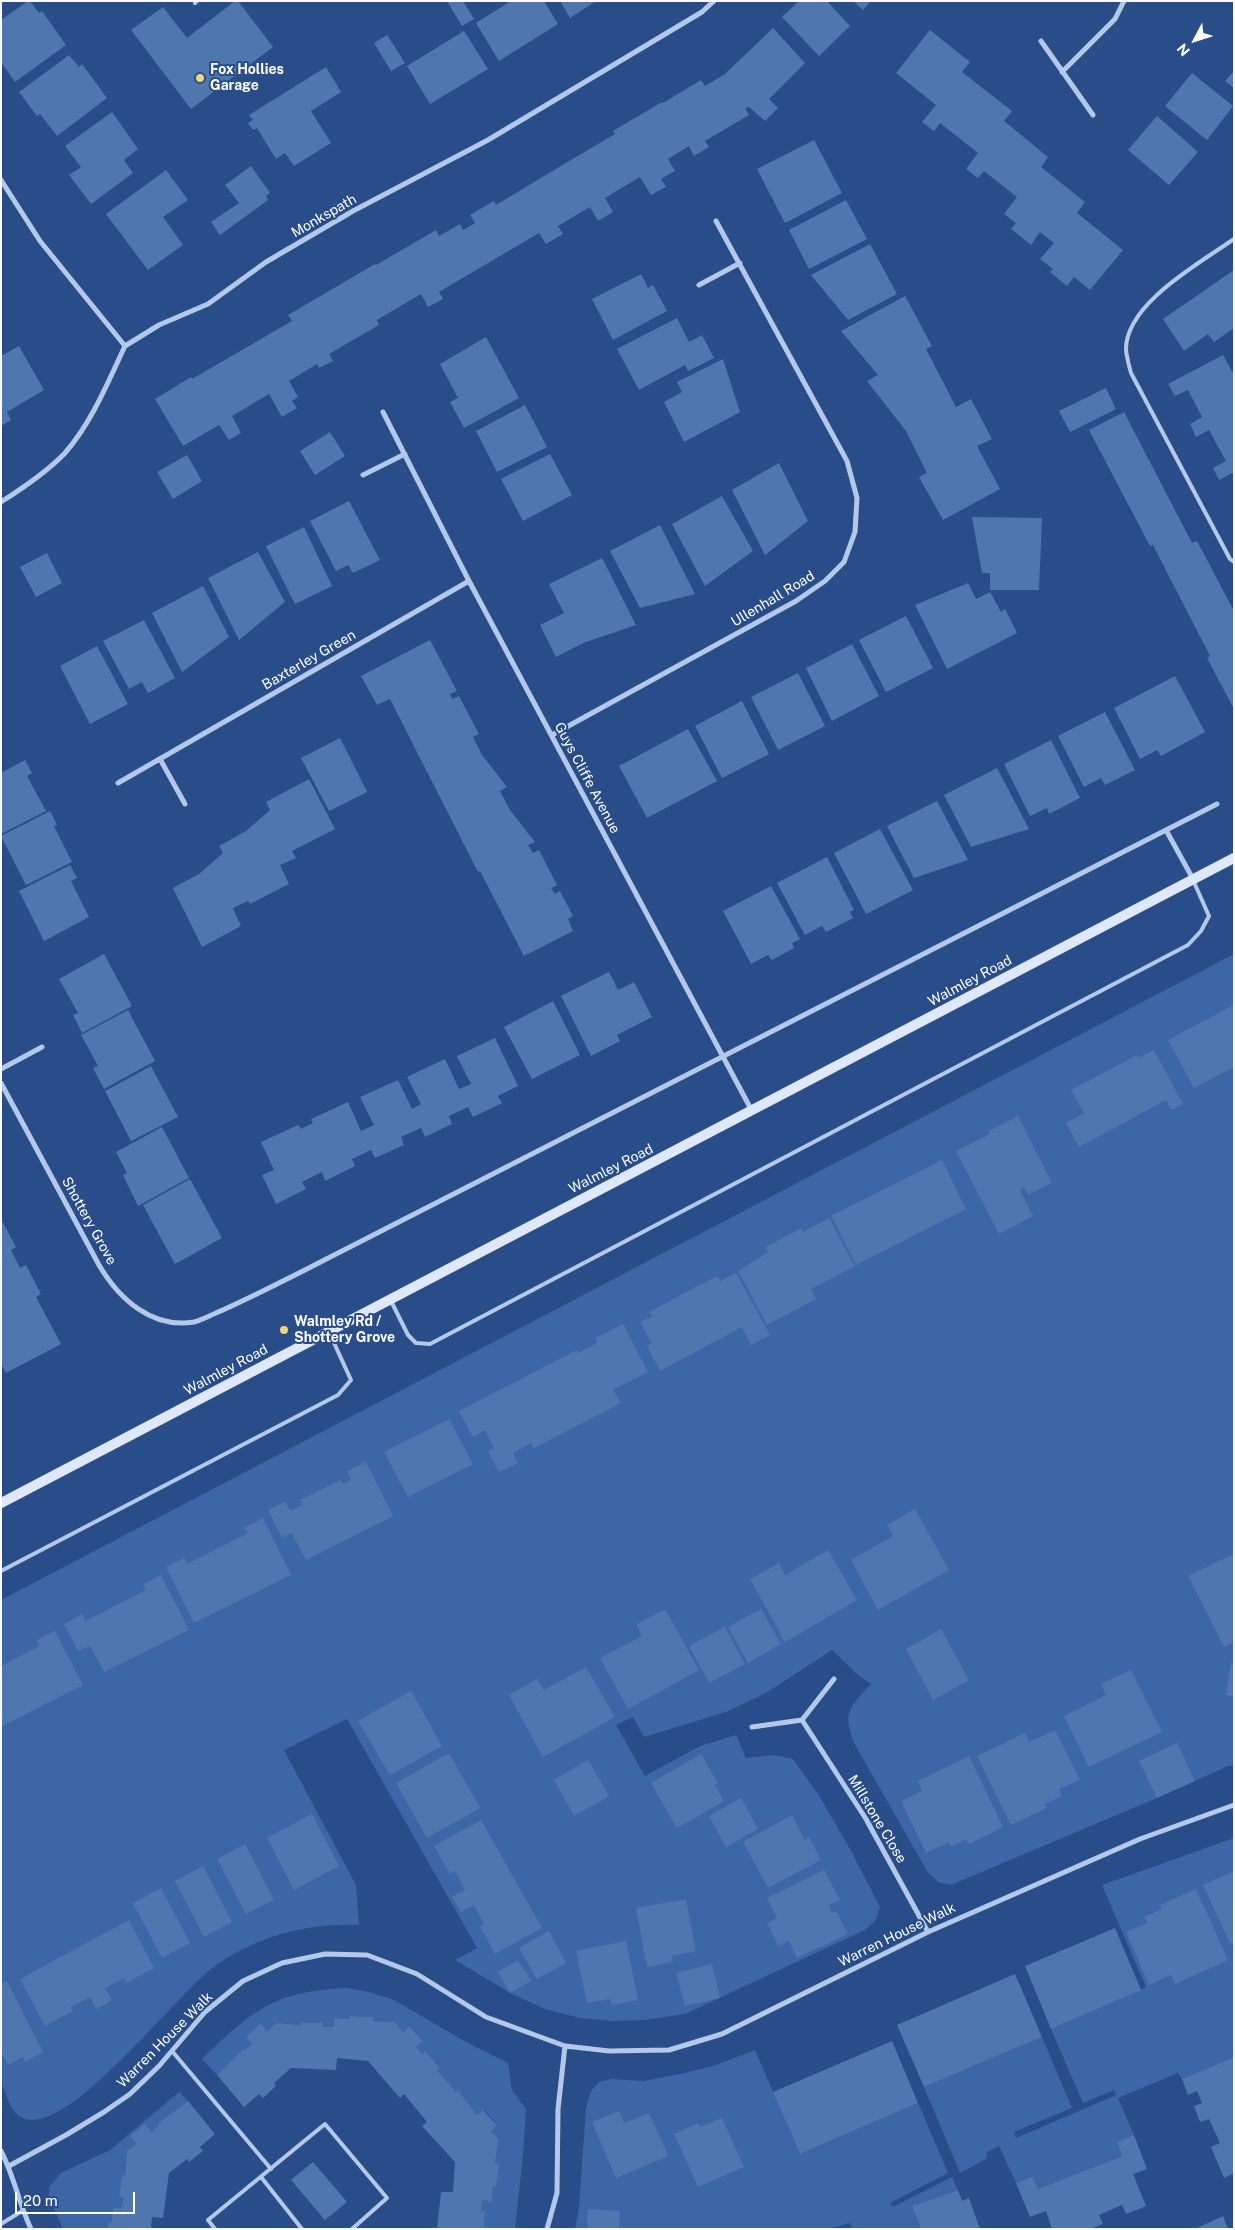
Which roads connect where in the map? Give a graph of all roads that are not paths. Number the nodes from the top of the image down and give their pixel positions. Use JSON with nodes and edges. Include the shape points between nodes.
{"nodes":[{"id":1,"x":714,"y":1,"type":"edge"},
{"id":2,"x":1124,"y":1,"type":"edge"},
{"id":3,"x":1041,"y":42,"type":"dead end"},
{"id":4,"x":1062,"y":72,"type":"junction"},
{"id":5,"x":1093,"y":115,"type":"dead end"},
{"id":6,"x":1,"y":180,"type":"edge"},
{"id":7,"x":716,"y":221,"type":"dead end"},
{"id":8,"x":1234,"y":239,"type":"edge"},
{"id":9,"x":740,"y":264,"type":"junction"},
{"id":10,"x":699,"y":285,"type":"dead end"},
{"id":11,"x":125,"y":346,"type":"junction"},
{"id":12,"x":383,"y":412,"type":"dead end"},
{"id":13,"x":405,"y":454,"type":"junction"},
{"id":14,"x":363,"y":475,"type":"dead end"},
{"id":15,"x":1,"y":502,"type":"edge"},
{"id":16,"x":1234,"y":562,"type":"edge"},
{"id":17,"x":469,"y":581,"type":"junction"},
{"id":18,"x":552,"y":735,"type":"junction"},
{"id":19,"x":160,"y":759,"type":"junction"},
{"id":20,"x":118,"y":783,"type":"dead end"},
{"id":21,"x":185,"y":804,"type":"dead end"},
{"id":22,"x":1216,"y":804,"type":"dead end"},
{"id":23,"x":1166,"y":830,"type":"junction"},
{"id":24,"x":1234,"y":858,"type":"edge"},
{"id":25,"x":1193,"y":879,"type":"junction"},
{"id":26,"x":42,"y":1047,"type":"dead end"},
{"id":27,"x":724,"y":1056,"type":"junction"},
{"id":28,"x":1,"y":1069,"type":"edge"},
{"id":29,"x":1,"y":1083,"type":"edge"},
{"id":30,"x":752,"y":1111,"type":"junction"},
{"id":31,"x":390,"y":1299,"type":"junction"},
{"id":32,"x":329,"y":1332,"type":"junction"},
{"id":33,"x":1,"y":1503,"type":"edge"},
{"id":34,"x":1,"y":1570,"type":"edge"},
{"id":35,"x":834,"y":1678,"type":"dead end"},
{"id":36,"x":802,"y":1720,"type":"junction"},
{"id":37,"x":752,"y":1727,"type":"dead end"},
{"id":38,"x":1234,"y":1805,"type":"edge"},
{"id":39,"x":928,"y":1932,"type":"junction"},
{"id":40,"x":565,"y":2046,"type":"junction"},
{"id":41,"x":172,"y":2051,"type":"junction"},
{"id":42,"x":1,"y":2151,"type":"edge"},
{"id":43,"x":9,"y":2166,"type":"junction"},
{"id":44,"x":271,"y":2169,"type":"junction"},
{"id":45,"x":261,"y":2177,"type":"junction"},
{"id":46,"x":22,"y":2211,"type":"junction"},
{"id":47,"x":1,"y":2224,"type":"edge"},
{"id":48,"x":31,"y":2229,"type":"edge"},
{"id":49,"x":215,"y":2229,"type":"edge"},
{"id":50,"x":302,"y":2229,"type":"edge"},
{"id":51,"x":352,"y":2229,"type":"edge"},
{"id":52,"x":547,"y":2229,"type":"edge"}],
"edges":[{"from":1,"to":11,"type":"street","name":"Monkspath","via":[[702,12],[488,140],[353,211],[266,262],[208,304],[159,325]]},
{"from":2,"to":4,"type":"street","via":[[1114,20]]},
{"from":3,"to":4,"type":"street"},
{"from":4,"to":5,"type":"street"},
{"from":6,"to":11,"type":"street","via":[[40,241]]},
{"from":7,"to":9,"type":"street","name":"Ullenhall Road"},
{"from":8,"to":16,"type":"lane","via":[[1159,292],[1141,310],[1126,349],[1131,373]]},
{"from":9,"to":10,"type":"street"},
{"from":9,"to":18,"type":"street","name":"Ullenhall Road","via":[[847,461],[857,498],[855,532],[844,562],[825,581],[796,601]]},
{"from":11,"to":15,"type":"street","via":[[96,408],[65,453],[25,487]]},
{"from":12,"to":13,"type":"street","name":"Guys Cliffe Avenue"},
{"from":13,"to":14,"type":"street"},
{"from":13,"to":17,"type":"street","name":"Guys Cliffe Avenue"},
{"from":17,"to":18,"type":"street","name":"Guys Cliffe Avenue"},
{"from":17,"to":19,"type":"street","name":"Baxterley Green"},
{"from":18,"to":27,"type":"street","name":"Guys Cliffe Avenue"},
{"from":19,"to":20,"type":"street","name":"Baxterley Green"},
{"from":19,"to":21,"type":"street"},
{"from":22,"to":23,"type":"street"},
{"from":23,"to":25,"type":"street"},
{"from":23,"to":27,"type":"street"},
{"from":24,"to":25,"type":"main road","name":"Walmley Road"},
{"from":25,"to":30,"type":"main road","name":"Walmley Road"},
{"from":25,"to":31,"type":"lane","via":[[1208,916],[1201,931],[1188,945],[430,1344],[416,1343],[408,1335]]},
{"from":26,"to":28,"type":"street"},
{"from":27,"to":29,"type":"street","name":"Shottery Grove","via":[[236,1305],[195,1322],[171,1322],[148,1316],[117,1292],[99,1265]]},
{"from":27,"to":30,"type":"street","name":"Guys Cliffe Avenue"},
{"from":30,"to":31,"type":"main road","name":"Walmley Road"},
{"from":31,"to":32,"type":"main road","name":"Walmley Road"},
{"from":32,"to":33,"type":"main road","name":"Walmley Road"},
{"from":32,"to":34,"type":"lane","via":[[351,1380],[338,1395]]},
{"from":35,"to":36,"type":"street"},
{"from":36,"to":37,"type":"street"},
{"from":36,"to":39,"type":"street","name":"Millstone Close","via":[[866,1819]]},
{"from":38,"to":39,"type":"street","name":"Warren House Walk","via":[[1140,1839]]},
{"from":39,"to":40,"type":"street","name":"Warren House Walk","via":[[722,2034],[669,2050],[609,2051]]},
{"from":40,"to":41,"type":"street","name":"Warren House Walk","via":[[486,2017],[417,1974],[367,1956],[325,1954],[282,1963],[243,1981],[205,2012]]},
{"from":40,"to":52,"type":"street","via":[[558,2109],[557,2193]]},
{"from":41,"to":43,"type":"street","name":"Warren House Walk","via":[[130,2094]]},
{"from":41,"to":44,"type":"lane"},
{"from":42,"to":43,"type":"street"},
{"from":43,"to":46,"type":"street"},
{"from":44,"to":45,"type":"lane"},
{"from":44,"to":51,"type":"lane","via":[[325,2124],[387,2198]]},
{"from":45,"to":49,"type":"lane","via":[[208,2220]]},
{"from":45,"to":50,"type":"lane"},
{"from":46,"to":47,"type":"lane"},
{"from":46,"to":48,"type":"street"}]}
